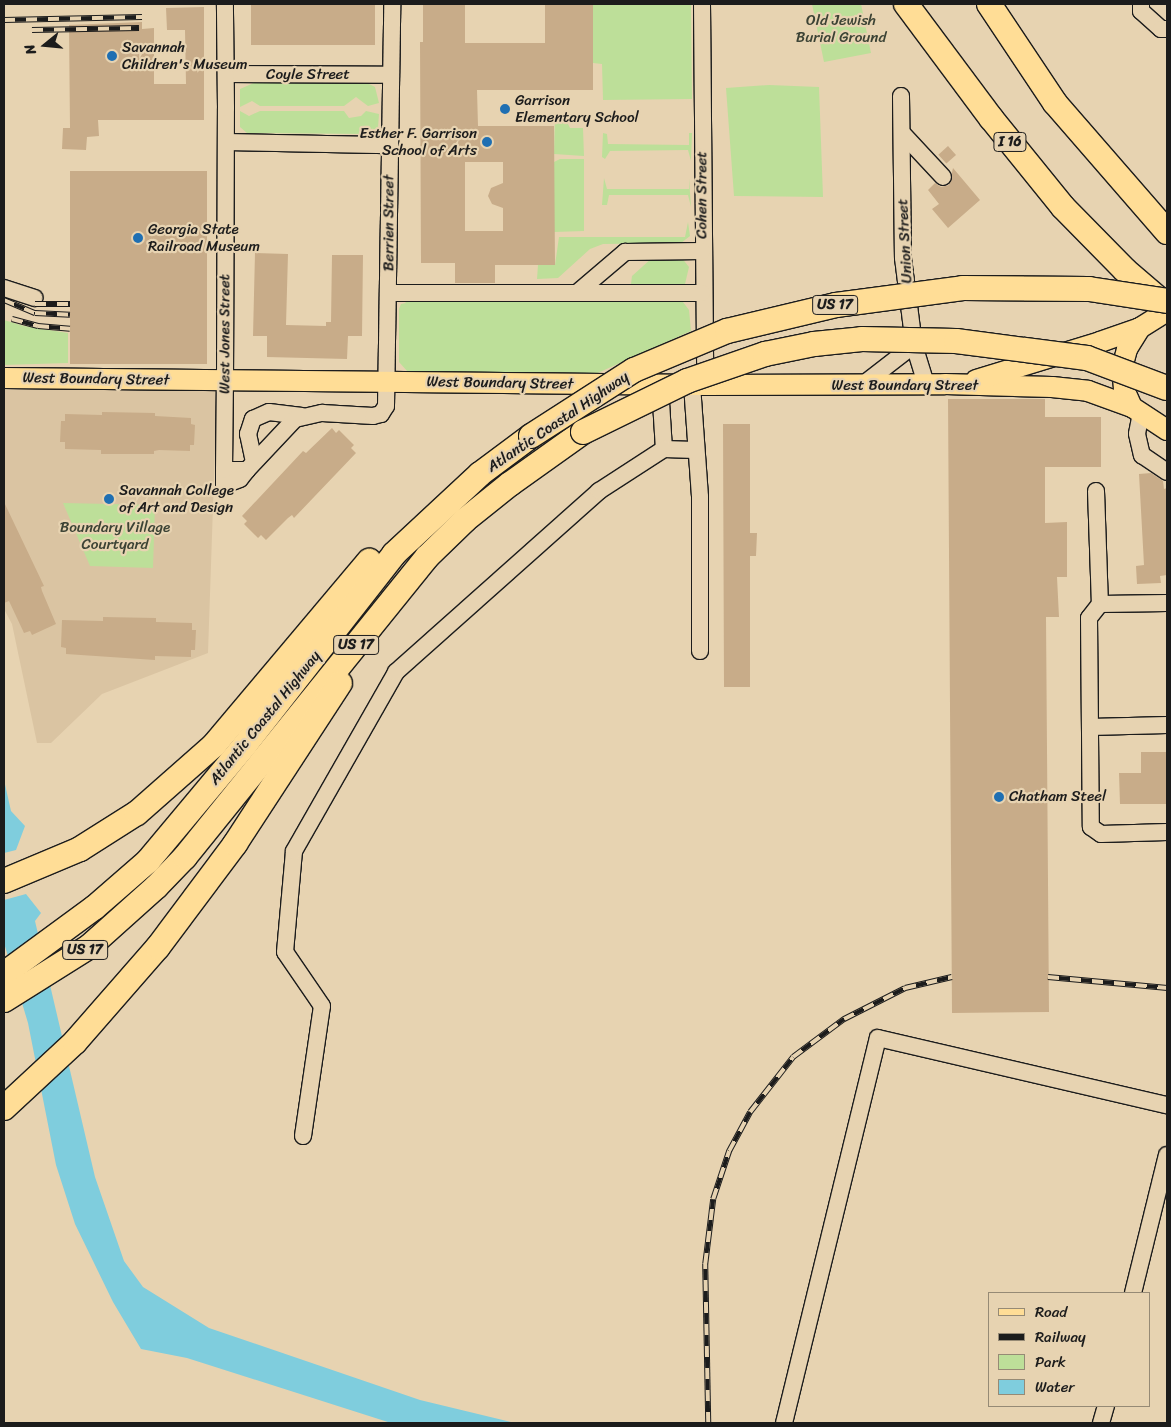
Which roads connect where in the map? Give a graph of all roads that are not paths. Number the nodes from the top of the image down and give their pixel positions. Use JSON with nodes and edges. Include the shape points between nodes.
{"nodes":[{"id":1,"x":225,"y":4,"type":"edge"},
{"id":2,"x":392,"y":4,"type":"edge"},
{"id":3,"x":702,"y":4,"type":"edge"},
{"id":4,"x":906,"y":4,"type":"edge"},
{"id":5,"x":989,"y":4,"type":"edge"},
{"id":6,"x":1141,"y":4,"type":"edge"},
{"id":7,"x":1167,"y":29,"type":"edge"},
{"id":8,"x":226,"y":74,"type":"junction"},
{"id":9,"x":390,"y":75,"type":"junction"},
{"id":10,"x":901,"y":96,"type":"dead end"},
{"id":11,"x":902,"y":134,"type":"junction"},
{"id":12,"x":226,"y":142,"type":"junction"},
{"id":13,"x":389,"y":145,"type":"junction"},
{"id":14,"x":943,"y":177,"type":"dead end"},
{"id":15,"x":1164,"y":228,"type":"edge"},
{"id":16,"x":702,"y":251,"type":"junction"},
{"id":17,"x":4,"y":288,"type":"edge"},
{"id":18,"x":583,"y":288,"type":"junction"},
{"id":19,"x":389,"y":289,"type":"junction"},
{"id":20,"x":702,"y":292,"type":"junction"},
{"id":21,"x":34,"y":298,"type":"dead end"},
{"id":22,"x":1167,"y":301,"type":"edge"},
{"id":23,"x":1167,"y":306,"type":"edge"},
{"id":24,"x":1167,"y":311,"type":"edge"},
{"id":25,"x":1140,"y":328,"type":"junction"},
{"id":26,"x":914,"y":345,"type":"junction"},
{"id":27,"x":4,"y":378,"type":"edge"},
{"id":28,"x":225,"y":381,"type":"junction"},
{"id":29,"x":387,"y":382,"type":"junction"},
{"id":30,"x":926,"y":384,"type":"junction"},
{"id":31,"x":964,"y":384,"type":"junction"},
{"id":32,"x":660,"y":385,"type":"junction"},
{"id":33,"x":699,"y":385,"type":"junction"},
{"id":34,"x":862,"y":386,"type":"junction"},
{"id":35,"x":1167,"y":388,"type":"edge"},
{"id":36,"x":1137,"y":410,"type":"junction"},
{"id":37,"x":302,"y":416,"type":"junction"},
{"id":38,"x":1167,"y":430,"type":"edge"},
{"id":39,"x":664,"y":449,"type":"junction"},
{"id":40,"x":695,"y":450,"type":"junction"},
{"id":41,"x":250,"y":466,"type":"junction"},
{"id":42,"x":1167,"y":472,"type":"edge"},
{"id":43,"x":1096,"y":491,"type":"dead end"},
{"id":44,"x":440,"y":511,"type":"junction"},
{"id":45,"x":392,"y":601,"type":"junction"},
{"id":46,"x":1167,"y":603,"type":"edge"},
{"id":47,"x":1100,"y":604,"type":"junction"},
{"id":48,"x":700,"y":651,"type":"dead end"},
{"id":49,"x":1167,"y":725,"type":"edge"},
{"id":50,"x":1090,"y":727,"type":"junction"},
{"id":51,"x":1167,"y":832,"type":"edge"},
{"id":52,"x":4,"y":881,"type":"edge"},
{"id":53,"x":4,"y":974,"type":"edge"},
{"id":54,"x":4,"y":1000,"type":"edge"},
{"id":55,"x":1167,"y":1105,"type":"edge"},
{"id":56,"x":4,"y":1108,"type":"edge"},
{"id":57,"x":302,"y":1136,"type":"dead end"},
{"id":58,"x":1167,"y":1155,"type":"edge"},
{"id":59,"x":1133,"y":1292,"type":"edge"},
{"id":60,"x":1106,"y":1407,"type":"edge"},
{"id":61,"x":784,"y":1423,"type":"edge"},
{"id":62,"x":1101,"y":1423,"type":"edge"}],
"edges":[{"from":1,"to":8,"type":"street","name":"West Jones Street"},
{"from":2,"to":9,"type":"street","name":"Berrien Street"},
{"from":3,"to":16,"type":"street","name":"Cohen Street"},
{"from":4,"to":23,"type":"highway","number":"I 16","bridge":true,"via":[[1057,200],[1125,270]]},
{"from":5,"to":15,"type":"highway","via":[[1055,103]]},
{"from":6,"to":7,"type":"street","via":[[1141,11],[1161,29]]},
{"from":8,"to":9,"type":"street","name":"Coyle Street"},
{"from":8,"to":12,"type":"street","name":"West Jones Street"},
{"from":9,"to":13,"type":"street","name":"Berrien Street"},
{"from":10,"to":11,"type":"street","name":"Union Street"},
{"from":11,"to":14,"type":"street"},
{"from":11,"to":26,"type":"street","name":"Union Street","via":[[903,258]]},
{"from":12,"to":13,"type":"street"},
{"from":12,"to":28,"type":"street","name":"West Jones Street"},
{"from":13,"to":19,"type":"street","name":"Berrien Street"},
{"from":16,"to":18,"type":"street","via":[[625,252]]},
{"from":16,"to":20,"type":"street","name":"Cohen Street"},
{"from":17,"to":21,"type":"street"},
{"from":18,"to":19,"type":"street"},
{"from":18,"to":20,"type":"street"},
{"from":19,"to":29,"type":"street","name":"Berrien Street"},
{"from":20,"to":33,"type":"street","name":"Cohen Street"},
{"from":22,"to":44,"type":"highway","name":"Atlantic Coastal Highway","number":"US 17","bridge":true,"via":[[1089,289],[963,288],[836,305],[727,331],[634,370],[531,436],[480,474]]},
{"from":24,"to":25,"type":"main road"},
{"from":25,"to":31,"type":"main road"},
{"from":25,"to":36,"type":"main road","via":[[1127,349],[1122,368],[1124,389]]},
{"from":26,"to":30,"type":"street","name":"Union Street"},
{"from":26,"to":34,"type":"street"},
{"from":27,"to":28,"type":"main road","name":"West Boundary Street"},
{"from":28,"to":29,"type":"main road","name":"West Boundary Street"},
{"from":28,"to":41,"type":"street","name":"West Jones Street","via":[[224,477]]},
{"from":29,"to":32,"type":"main road","name":"West Boundary Street"},
{"from":29,"to":37,"type":"street","name":"Berrien Street","via":[[386,406],[380,414]]},
{"from":30,"to":31,"type":"main road","name":"West Boundary Street"},
{"from":30,"to":34,"type":"main road","name":"West Boundary Street"},
{"from":31,"to":36,"type":"main road","name":"West Boundary Street","via":[[1071,389]]},
{"from":32,"to":33,"type":"main road","name":"West Boundary Street"},
{"from":32,"to":39,"type":"street"},
{"from":33,"to":34,"type":"main road","name":"West Boundary Street"},
{"from":33,"to":40,"type":"street","name":"Cohen Street"},
{"from":35,"to":45,"type":"highway","name":"Atlantic Coastal Highway","number":"US 17","bridge":true,"via":[[1087,358],[956,341],[862,339],[765,354],[687,381],[583,432],[549,454],[465,520],[428,557]]},
{"from":36,"to":38,"type":"main road","name":"West Boundary Street"},
{"from":36,"to":42,"type":"street","via":[[1138,446],[1142,455]]},
{"from":37,"to":41,"type":"street","via":[[295,419]]},
{"from":37,"to":41,"type":"street","via":[[269,412],[253,419],[248,434]]},
{"from":39,"to":40,"type":"street"},
{"from":39,"to":57,"type":"street","via":[[599,491],[396,672],[294,851],[285,952],[322,1006]]},
{"from":40,"to":48,"type":"street","name":"Cohen Street","via":[[700,497]]},
{"from":43,"to":47,"type":"street"},
{"from":44,"to":52,"type":"highway","via":[[370,561],[214,745],[137,813],[80,849]]},
{"from":44,"to":53,"type":"highway","name":"Atlantic Coastal Highway","number":"US 17","via":[[394,554],[245,745],[148,861],[94,908]]},
{"from":45,"to":54,"type":"highway","name":"Atlantic Coastal Highway","number":"US 17","via":[[185,857],[90,946]]},
{"from":45,"to":56,"type":"highway","via":[[296,755],[235,844],[170,929],[76,1042]]},
{"from":46,"to":47,"type":"street"},
{"from":47,"to":50,"type":"street","via":[[1090,618]]},
{"from":49,"to":50,"type":"street"},
{"from":50,"to":51,"type":"street","via":[[1091,827],[1101,834]]},
{"from":55,"to":61,"type":"street","via":[[878,1038]]},
{"from":58,"to":59,"type":"street"},
{"from":60,"to":62,"type":"street"}]}
